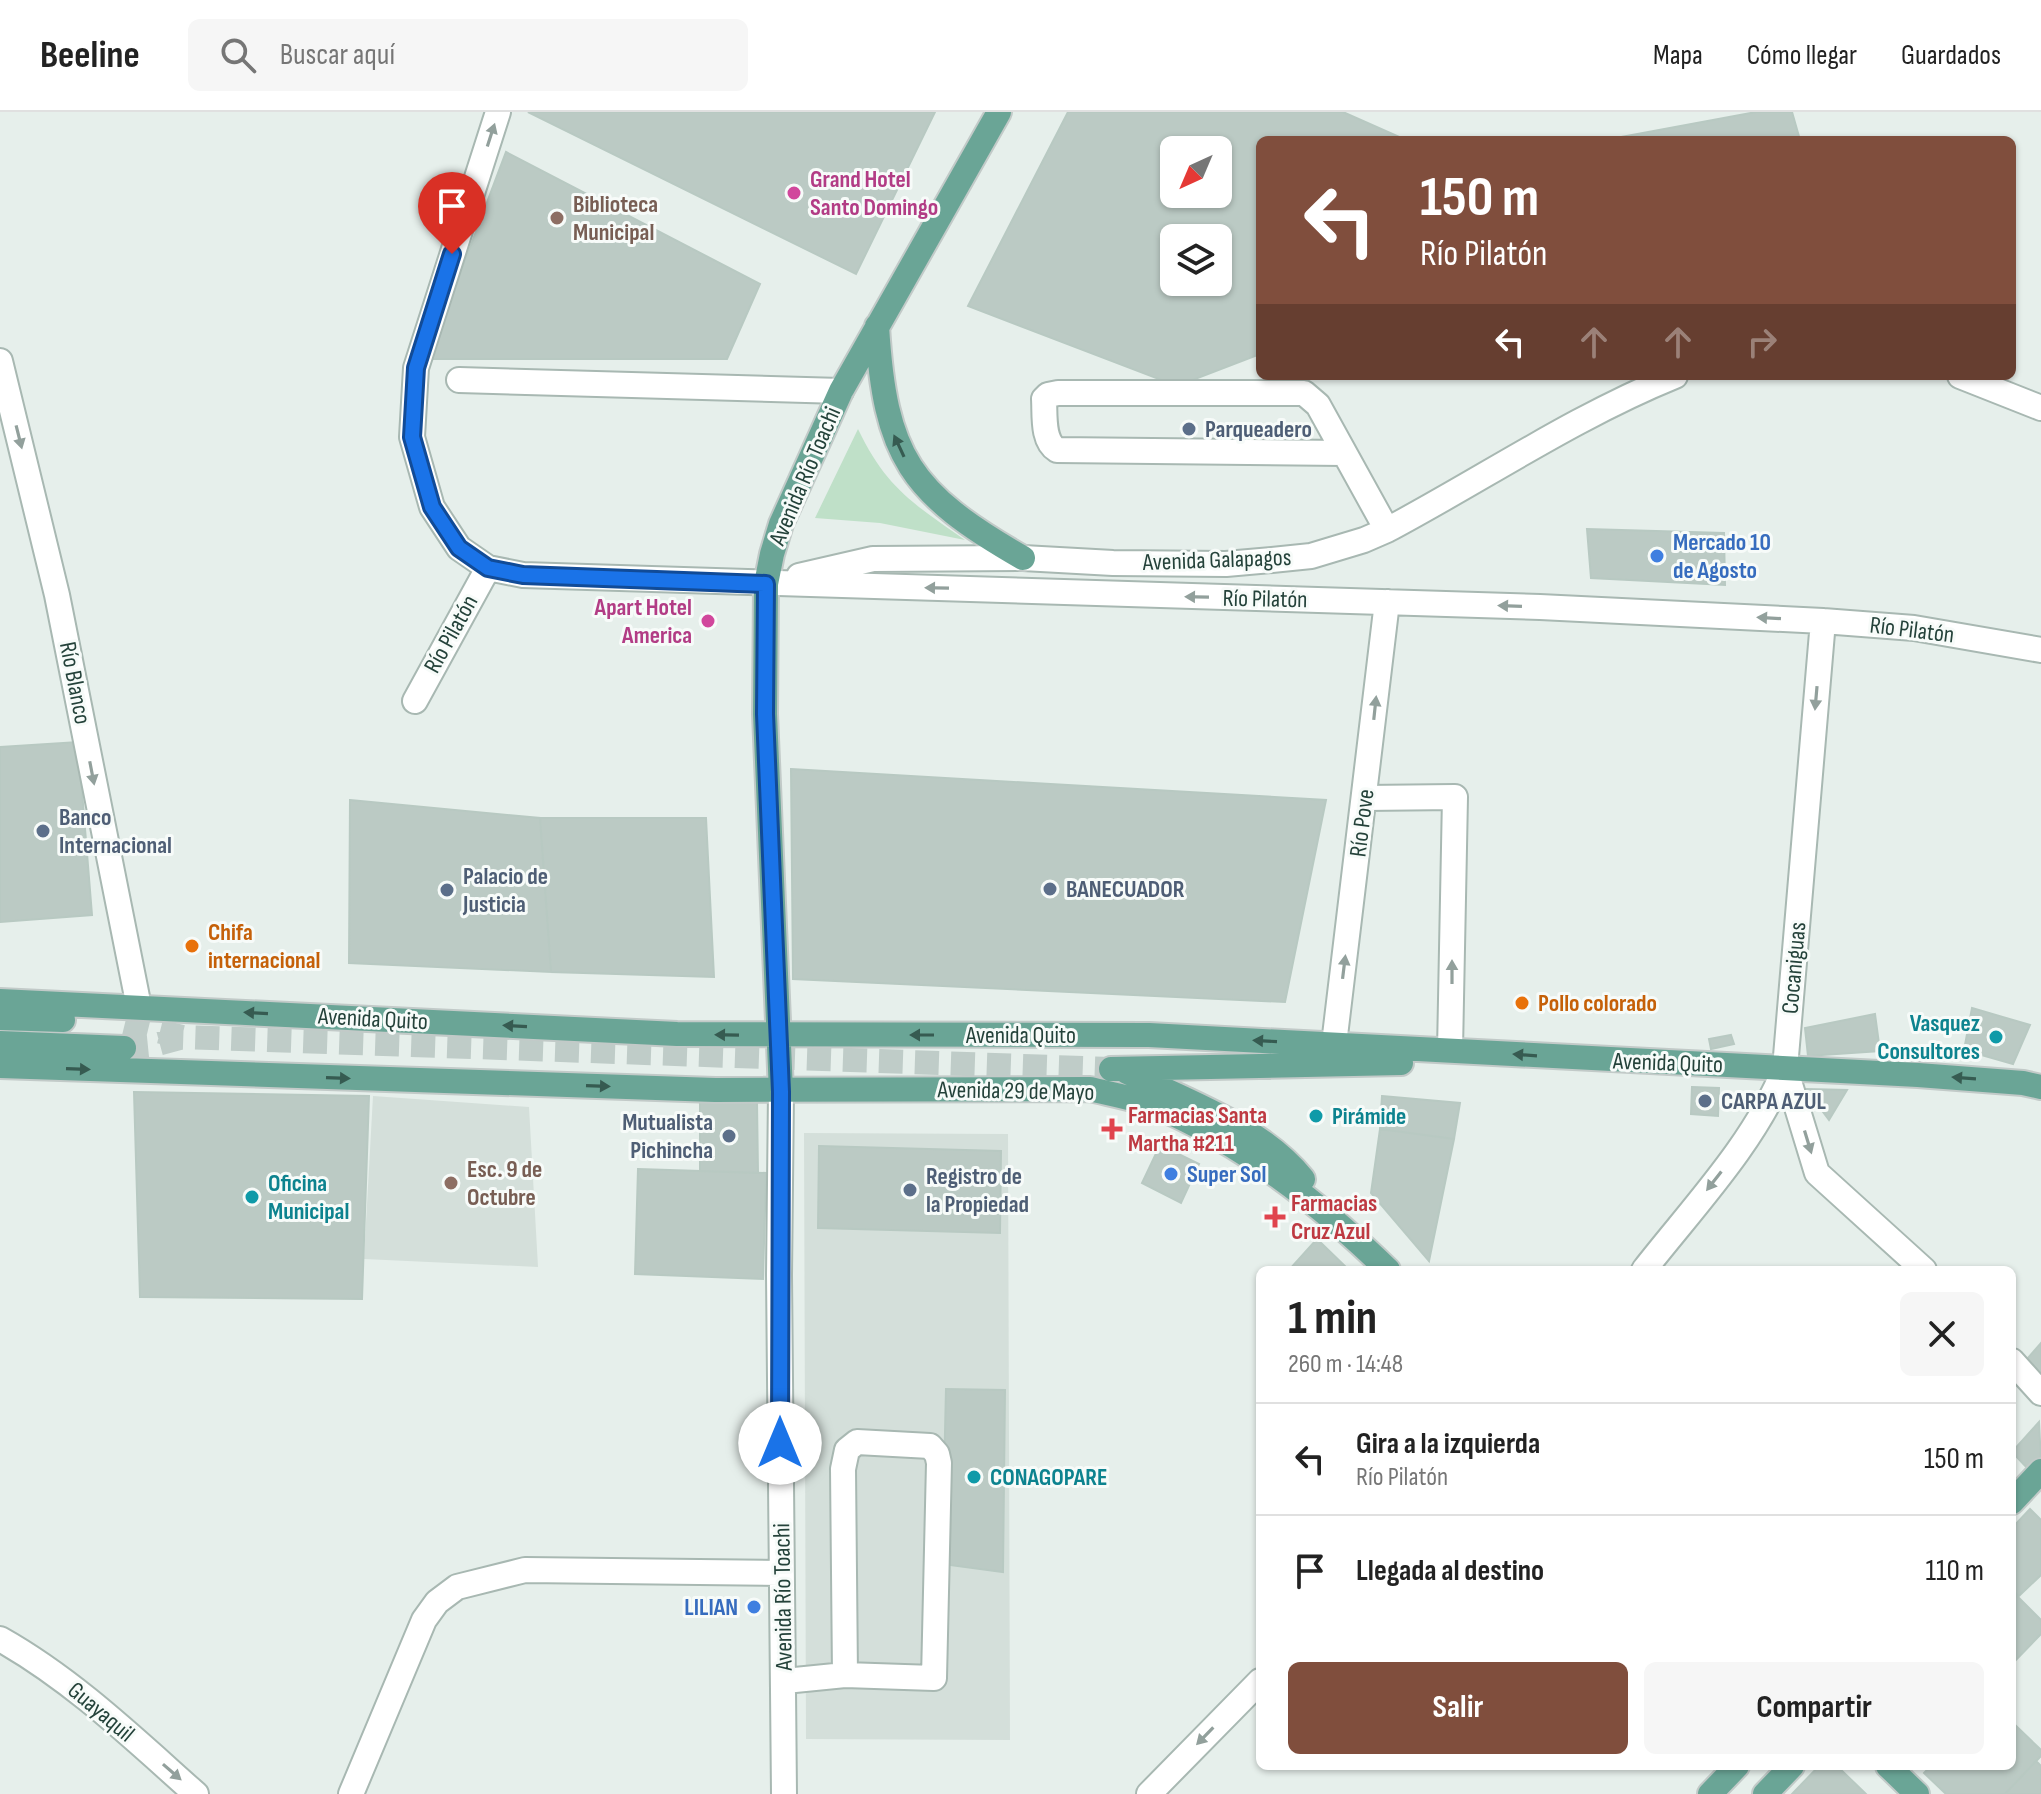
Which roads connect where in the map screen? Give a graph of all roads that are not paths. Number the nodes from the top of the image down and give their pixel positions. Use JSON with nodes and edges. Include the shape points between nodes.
{"nodes":[{"id":1,"x":498,"y":112,"type":"edge"},
{"id":2,"x":999,"y":112,"type":"edge"},
{"id":3,"x":877,"y":325,"type":"junction"},
{"id":4,"x":0,"y":361,"type":"edge"},
{"id":5,"x":459,"y":380,"type":"dead end"},
{"id":6,"x":1666,"y":380,"type":"edge"},
{"id":7,"x":1970,"y":380,"type":"edge"},
{"id":8,"x":841,"y":391,"type":"junction"},
{"id":9,"x":2041,"y":408,"type":"edge"},
{"id":10,"x":1344,"y":453,"type":"junction"},
{"id":11,"x":1387,"y":530,"type":"junction"},
{"id":12,"x":1023,"y":558,"type":"junction"},
{"id":13,"x":488,"y":568,"type":"junction"},
{"id":14,"x":766,"y":584,"type":"junction"},
{"id":15,"x":1387,"y":602,"type":"junction"},
{"id":16,"x":1823,"y":621,"type":"junction"},
{"id":17,"x":2041,"y":650,"type":"edge"},
{"id":18,"x":415,"y":701,"type":"dead end"},
{"id":19,"x":1365,"y":798,"type":"junction"},
{"id":20,"x":0,"y":1001,"type":"edge"},
{"id":21,"x":132,"y":1015,"type":"junction"},
{"id":22,"x":0,"y":1018,"type":"edge"},
{"id":23,"x":778,"y":1035,"type":"junction"},
{"id":24,"x":0,"y":1043,"type":"edge"},
{"id":25,"x":1334,"y":1044,"type":"junction"},
{"id":26,"x":124,"y":1048,"type":"tunnel mouth"},
{"id":27,"x":1459,"y":1051,"type":"junction"},
{"id":28,"x":0,"y":1066,"type":"edge"},
{"id":29,"x":1785,"y":1068,"type":"junction"},
{"id":30,"x":2041,"y":1087,"type":"edge"},
{"id":31,"x":781,"y":1092,"type":"junction"},
{"id":32,"x":1339,"y":1223,"type":"junction"},
{"id":33,"x":1384,"y":1266,"type":"edge"},
{"id":34,"x":1647,"y":1266,"type":"edge"},
{"id":35,"x":1920,"y":1266,"type":"edge"},
{"id":36,"x":2016,"y":1365,"type":"edge"},
{"id":37,"x":2041,"y":1393,"type":"edge"},
{"id":38,"x":2041,"y":1471,"type":"edge"},
{"id":39,"x":2016,"y":1498,"type":"edge"},
{"id":40,"x":781,"y":1573,"type":"junction"},
{"id":41,"x":0,"y":1639,"type":"edge"},
{"id":42,"x":845,"y":1675,"type":"junction"},
{"id":43,"x":785,"y":1681,"type":"junction"},
{"id":44,"x":1256,"y":1685,"type":"edge"},
{"id":45,"x":1733,"y":1770,"type":"edge"},
{"id":46,"x":1788,"y":1770,"type":"edge"},
{"id":47,"x":1892,"y":1770,"type":"edge"},
{"id":48,"x":196,"y":1794,"type":"edge"},
{"id":49,"x":351,"y":1794,"type":"edge"},
{"id":50,"x":784,"y":1794,"type":"edge"},
{"id":51,"x":1149,"y":1794,"type":"edge"},
{"id":52,"x":1710,"y":1794,"type":"edge"},
{"id":53,"x":1765,"y":1794,"type":"edge"},
{"id":54,"x":1917,"y":1794,"type":"edge"}],
"edges":[{"from":13,"to":1,"type":"street","name":"Río Pilatón","one_way":true,"via":[[459,548],[432,507],[412,437],[416,368]]},
{"from":2,"to":3,"type":"main road","name":"Avenida Río Toachi"},
{"from":3,"to":8,"type":"main road","name":"Avenida Río Toachi"},
{"from":12,"to":3,"type":"main road","one_way":true,"via":[[962,521],[909,465],[889,422]]},
{"from":4,"to":21,"type":"street","name":"Río Blanco","one_way":true,"via":[[57,595]]},
{"from":5,"to":8,"type":"street"},
{"from":6,"to":11,"type":"street","name":"Avenida Galapagos","via":[[1572,425]]},
{"from":7,"to":9,"type":"street"},
{"from":8,"to":14,"type":"main road","name":"Avenida Río Toachi","via":[[781,524]]},
{"from":10,"to":10,"type":"street","via":[[1313,398],[1296,392],[1058,393],[1044,399],[1047,437],[1057,450]]},
{"from":10,"to":11,"type":"street"},
{"from":11,"to":12,"type":"street","name":"Avenida Galapagos","via":[[1311,556],[1241,563]]},
{"from":12,"to":14,"type":"street","name":"Avenida Galapagos","via":[[873,559]]},
{"from":13,"to":14,"type":"street","name":"Río Pilatón","via":[[523,575]]},
{"from":13,"to":18,"type":"street","name":"Río Pilatón"},
{"from":15,"to":14,"type":"street","name":"Río Pilatón","one_way":true},
{"from":14,"to":23,"type":"main road","name":"Avenida Río Toachi","via":[[765,714]]},
{"from":16,"to":15,"type":"street","name":"Río Pilatón","one_way":true},
{"from":19,"to":15,"type":"street","name":"Río Pove","one_way":true},
{"from":16,"to":17,"type":"street","name":"Río Pilatón","via":[[1914,628]]},
{"from":16,"to":29,"type":"street","name":"Cocaniguas","one_way":true},
{"from":25,"to":19,"type":"street","name":"Río Pove","one_way":true},
{"from":27,"to":19,"type":"street","one_way":true,"via":[[1455,797]]},
{"from":20,"to":21,"type":"main road","name":"Avenida Quito"},
{"from":21,"to":22,"type":"main road"},
{"from":23,"to":21,"type":"main road","name":"Avenida Quito","one_way":true},
{"from":25,"to":23,"type":"main road","name":"Avenida Quito","one_way":true,"via":[[1149,1035]]},
{"from":23,"to":31,"type":"main road","name":"Avenida Río Toachi"},
{"from":24,"to":26,"type":"main road"},
{"from":25,"to":27,"type":"main road","name":"Avenida Quito"},
{"from":29,"to":27,"type":"main road","name":"Avenida Quito","one_way":true},
{"from":27,"to":32,"type":"main road","via":[[1413,1063],[1116,1069],[1264,1143],[1293,1167]]},
{"from":28,"to":31,"type":"main road","one_way":true},
{"from":30,"to":29,"type":"main road","name":"Avenida Quito","one_way":true},
{"from":29,"to":34,"type":"street","name":"Cocaniguas","one_way":true,"via":[[1773,1097],[1735,1155]]},
{"from":29,"to":35,"type":"street","one_way":true,"via":[[1817,1173]]},
{"from":31,"to":32,"type":"main road","name":"Avenida 29 de Mayo","via":[[1090,1089],[1141,1101],[1191,1123],[1289,1182]]},
{"from":31,"to":40,"type":"street","name":"Avenida Río Toachi"},
{"from":32,"to":33,"type":"main road","name":"Avenida 29 de Mayo"},
{"from":36,"to":37,"type":"street"},
{"from":38,"to":39,"type":"main road"},
{"from":40,"to":43,"type":"street","name":"Avenida Río Toachi"},
{"from":40,"to":49,"type":"street","via":[[525,1570],[457,1587],[424,1620]]},
{"from":41,"to":48,"type":"street","name":"Guayaquil","one_way":true,"via":[[72,1686]]},
{"from":42,"to":42,"type":"street","via":[[934,1678],[939,1463],[930,1446],[857,1442],[847,1450]]},
{"from":42,"to":43,"type":"street"},
{"from":43,"to":50,"type":"street","name":"Avenida Río Toachi"},
{"from":44,"to":51,"type":"street","one_way":true},
{"from":45,"to":52,"type":"main road"},
{"from":46,"to":53,"type":"main road"},
{"from":47,"to":54,"type":"main road"}]}
